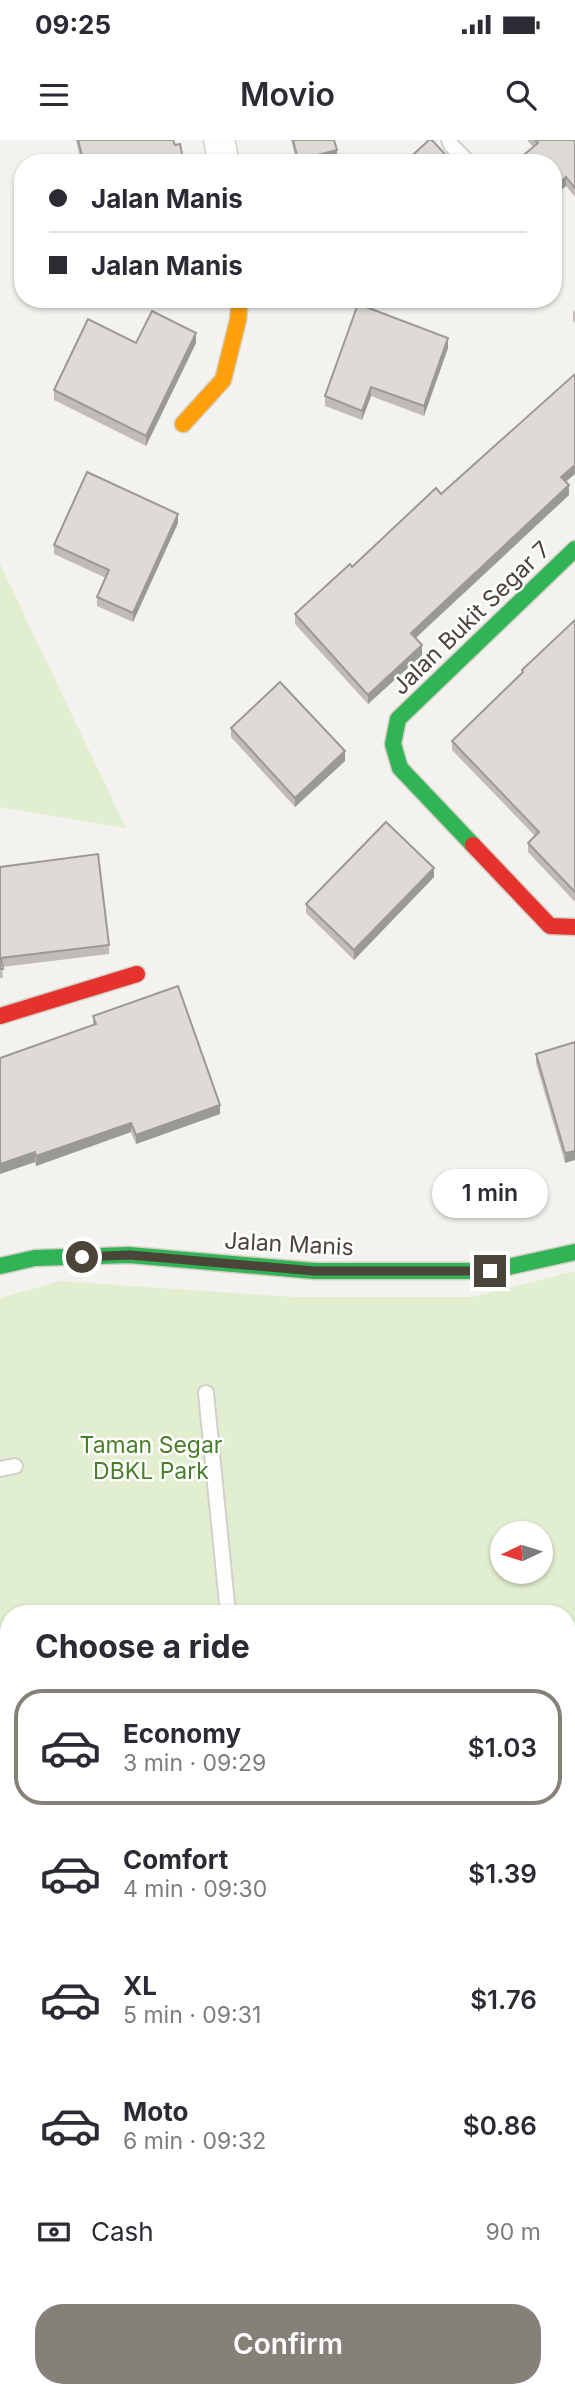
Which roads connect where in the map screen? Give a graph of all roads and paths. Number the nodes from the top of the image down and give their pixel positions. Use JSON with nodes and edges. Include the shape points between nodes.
{"nodes":[{"id":1,"x":449,"y":140,"type":"edge"},
{"id":2,"x":460,"y":154,"type":"edge"},
{"id":3,"x":239,"y":308,"type":"edge"},
{"id":4,"x":183,"y":424,"type":"dead end"},
{"id":5,"x":575,"y":549,"type":"edge"},
{"id":6,"x":575,"y":927,"type":"edge"},
{"id":7,"x":137,"y":974,"type":"dead end"},
{"id":8,"x":0,"y":1016,"type":"edge"},
{"id":9,"x":575,"y":1252,"type":"edge"},
{"id":10,"x":0,"y":1266,"type":"edge"},
{"id":11,"x":206,"y":1393,"type":"dead end"},
{"id":12,"x":15,"y":1466,"type":"dead end"},
{"id":13,"x":0,"y":1469,"type":"edge"},
{"id":14,"x":227,"y":1605,"type":"edge"}],
"edges":[{"from":1,"to":2,"type":"lane"},
{"from":3,"to":4,"type":"street","via":[[223,380]]},
{"from":5,"to":6,"type":"street","name":"Jalan Bukit Segar 7","via":[[398,719],[393,744],[400,768],[550,926]]},
{"from":7,"to":8,"type":"street"},
{"from":9,"to":10,"type":"street","name":"Jalan Manis","via":[[490,1271],[315,1271],[130,1255],[35,1258]]},
{"from":11,"to":14,"type":"lane"},
{"from":12,"to":13,"type":"lane"}]}
